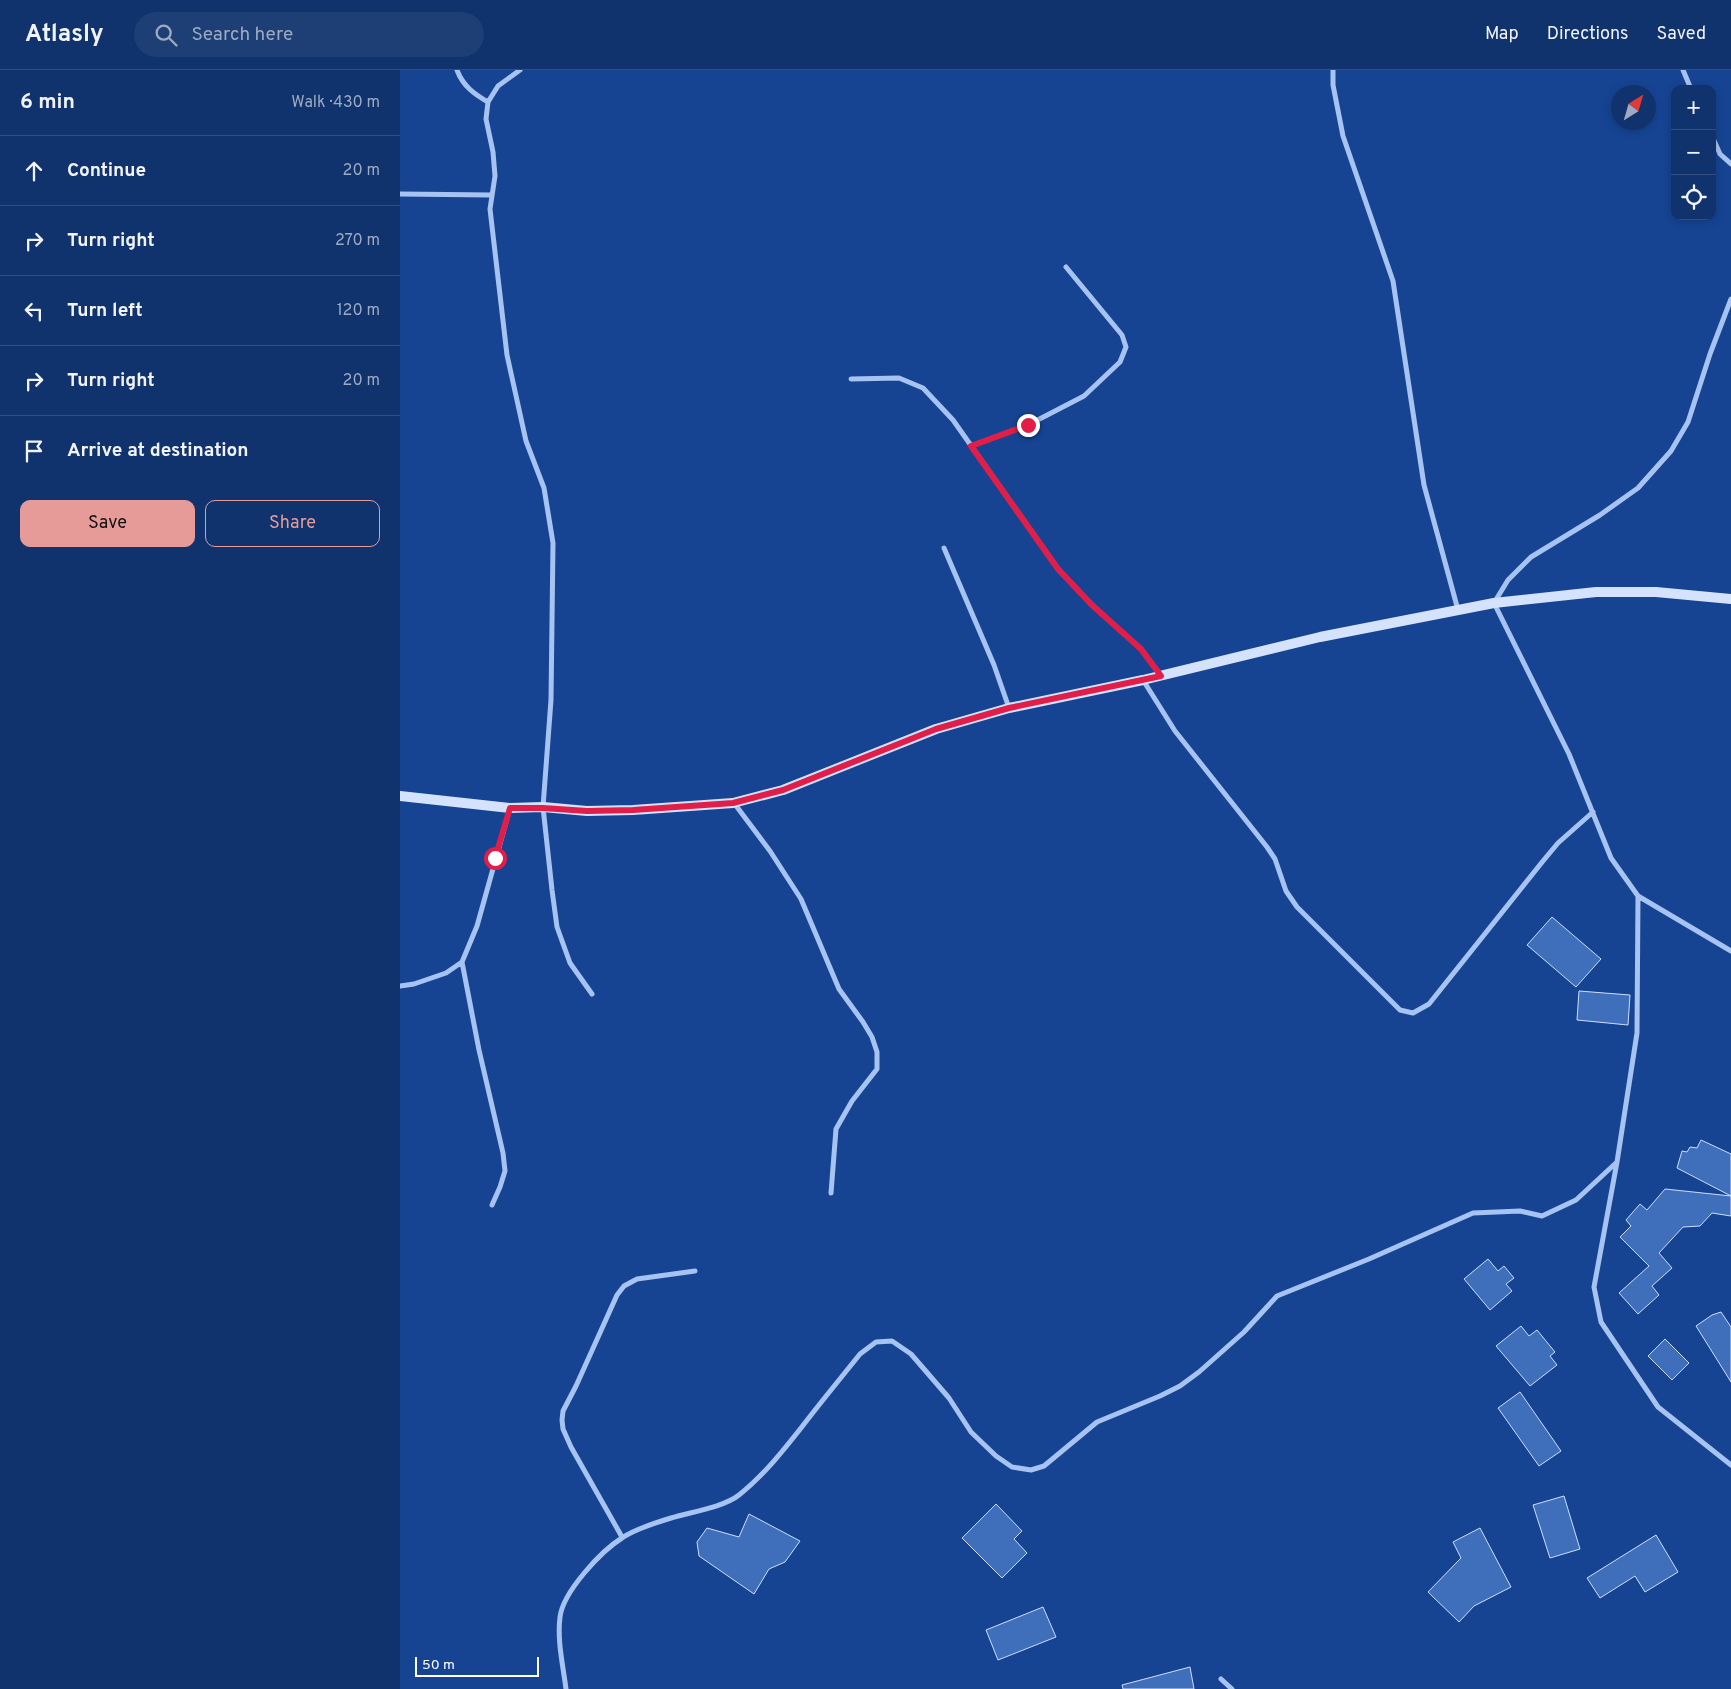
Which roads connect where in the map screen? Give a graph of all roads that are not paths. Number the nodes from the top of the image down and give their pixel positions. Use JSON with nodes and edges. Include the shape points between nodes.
{"nodes":[{"id":1,"x":457,"y":70,"type":"edge"},
{"id":2,"x":520,"y":70,"type":"edge"},
{"id":3,"x":1333,"y":70,"type":"edge"},
{"id":4,"x":1683,"y":70,"type":"edge"},
{"id":5,"x":1689,"y":85,"type":"edge"},
{"id":6,"x":488,"y":102,"type":"junction"},
{"id":7,"x":1716,"y":145,"type":"edge"},
{"id":8,"x":1731,"y":164,"type":"edge"},
{"id":9,"x":400,"y":194,"type":"edge"},
{"id":10,"x":491,"y":195,"type":"junction"},
{"id":11,"x":1066,"y":267,"type":"dead end"},
{"id":12,"x":1731,"y":299,"type":"edge"},
{"id":13,"x":851,"y":379,"type":"dead end"},
{"id":14,"x":971,"y":446,"type":"junction"},
{"id":15,"x":944,"y":548,"type":"dead end"},
{"id":16,"x":1731,"y":599,"type":"edge"},
{"id":17,"x":1494,"y":603,"type":"junction"},
{"id":18,"x":1458,"y":610,"type":"junction"},
{"id":19,"x":1161,"y":676,"type":"junction"},
{"id":20,"x":1143,"y":680,"type":"junction"},
{"id":21,"x":1009,"y":708,"type":"junction"},
{"id":22,"x":400,"y":796,"type":"edge"},
{"id":23,"x":733,"y":803,"type":"junction"},
{"id":24,"x":510,"y":808,"type":"junction"},
{"id":25,"x":543,"y":808,"type":"junction"},
{"id":26,"x":1593,"y":812,"type":"junction"},
{"id":27,"x":1638,"y":896,"type":"junction"},
{"id":28,"x":1731,"y":951,"type":"edge"},
{"id":29,"x":462,"y":962,"type":"junction"},
{"id":30,"x":400,"y":986,"type":"edge"},
{"id":31,"x":592,"y":994,"type":"dead end"},
{"id":32,"x":1617,"y":1162,"type":"junction"},
{"id":33,"x":831,"y":1193,"type":"dead end"},
{"id":34,"x":492,"y":1204,"type":"dead end"},
{"id":35,"x":696,"y":1271,"type":"dead end"},
{"id":36,"x":1731,"y":1465,"type":"edge"},
{"id":37,"x":622,"y":1537,"type":"junction"},
{"id":38,"x":1221,"y":1679,"type":"dead end"},
{"id":39,"x":566,"y":1689,"type":"edge"},
{"id":40,"x":1232,"y":1689,"type":"edge"}],
"edges":[{"from":1,"to":6,"type":"street","via":[[472,93]]},
{"from":2,"to":6,"type":"street","via":[[498,86]]},
{"from":3,"to":18,"type":"street","via":[[1344,136],[1393,281],[1424,485]]},
{"from":4,"to":5,"type":"street"},
{"from":6,"to":10,"type":"street","via":[[486,119],[494,176]]},
{"from":7,"to":8,"type":"street"},
{"from":9,"to":10,"type":"street"},
{"from":10,"to":25,"type":"street","via":[[507,355],[526,441],[544,488],[552,543],[551,700]]},
{"from":11,"to":14,"type":"street","via":[[1122,335],[1126,347],[1120,362],[1084,396],[1028,425]]},
{"from":12,"to":17,"type":"street","via":[[1688,422],[1671,451],[1638,488],[1531,557],[1508,580]]},
{"from":13,"to":14,"type":"street","via":[[899,378],[923,388]]},
{"from":14,"to":19,"type":"street","via":[[1058,569],[1141,649]]},
{"from":15,"to":21,"type":"street"},
{"from":16,"to":17,"type":"street","via":[[1656,592],[1596,592]]},
{"from":17,"to":18,"type":"street"},
{"from":17,"to":26,"type":"street","via":[[1569,754]]},
{"from":18,"to":19,"type":"street","via":[[1320,637]]},
{"from":19,"to":20,"type":"street"},
{"from":20,"to":21,"type":"street"},
{"from":20,"to":26,"type":"street","via":[[1175,731],[1267,847],[1275,859],[1286,891],[1297,907],[1400,1010],[1413,1013],[1429,1004],[1558,843]]},
{"from":21,"to":23,"type":"street","via":[[936,729],[783,790]]},
{"from":22,"to":24,"type":"street"},
{"from":23,"to":25,"type":"street","via":[[587,811]]},
{"from":23,"to":33,"type":"street","via":[[801,899],[839,989],[863,1022],[877,1052],[877,1069],[852,1101],[836,1129]]},
{"from":24,"to":25,"type":"street"},
{"from":24,"to":29,"type":"street","via":[[477,926]]},
{"from":25,"to":31,"type":"street","via":[[557,927],[570,963]]},
{"from":26,"to":27,"type":"street","via":[[1611,858]]},
{"from":27,"to":28,"type":"street"},
{"from":27,"to":32,"type":"street","via":[[1637,1033]]},
{"from":29,"to":30,"type":"street","via":[[446,973]]},
{"from":29,"to":34,"type":"street","via":[[504,1162],[505,1171]]},
{"from":32,"to":36,"type":"street","via":[[1594,1287],[1600,1322],[1658,1407]]},
{"from":32,"to":37,"type":"street","via":[[1576,1200],[1542,1216],[1520,1211],[1473,1213],[1276,1296],[1244,1332],[1180,1386],[1097,1422],[1044,1466],[1032,1470],[1012,1467],[996,1456],[971,1432],[949,1398],[911,1354],[892,1341],[876,1342],[860,1354],[777,1458],[738,1496]]},
{"from":35,"to":37,"type":"street","via":[[637,1279],[624,1286],[563,1412],[563,1429],[571,1448]]},
{"from":37,"to":39,"type":"street","via":[[580,1579],[560,1616]]},
{"from":38,"to":40,"type":"street"}]}
